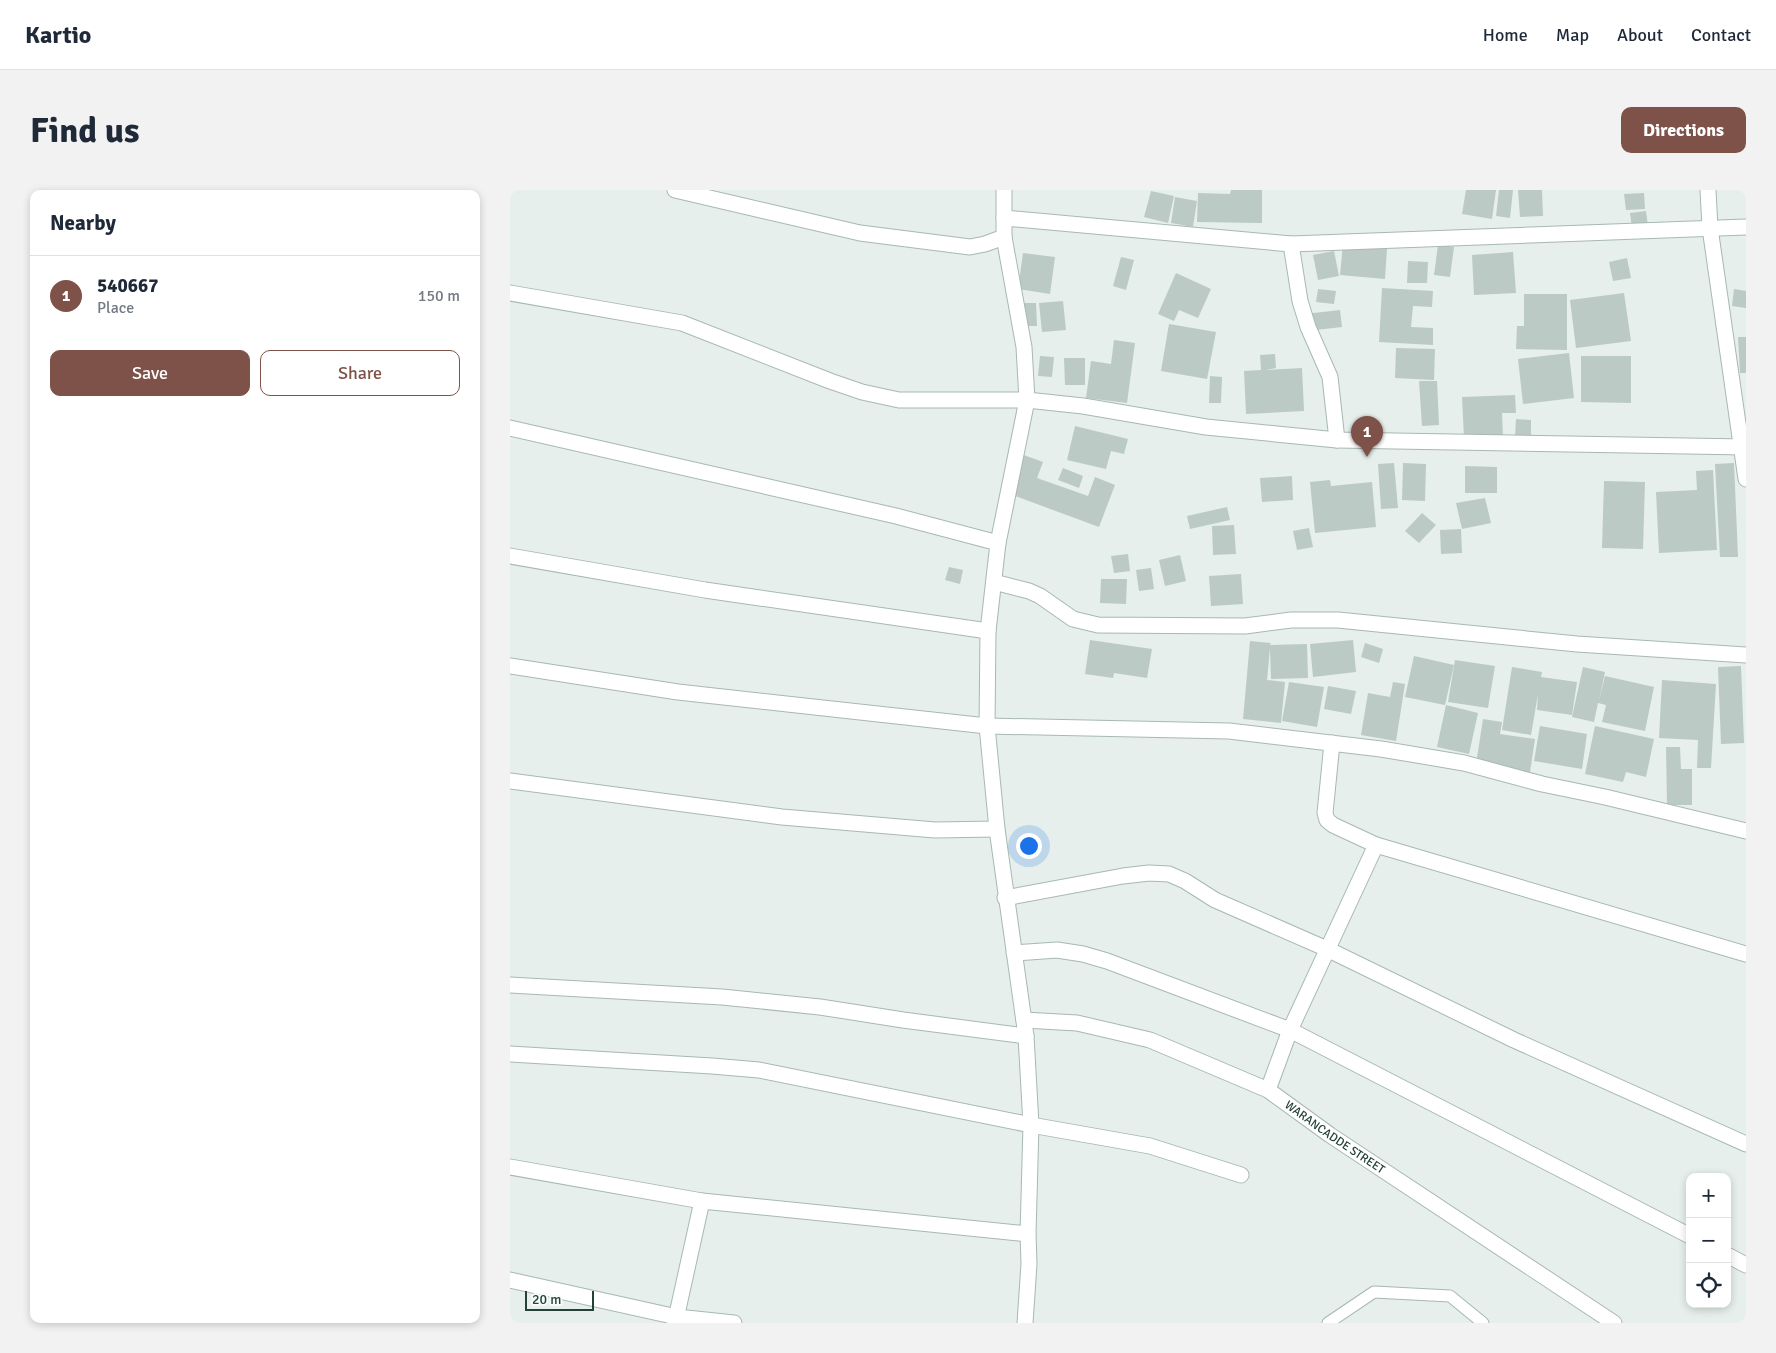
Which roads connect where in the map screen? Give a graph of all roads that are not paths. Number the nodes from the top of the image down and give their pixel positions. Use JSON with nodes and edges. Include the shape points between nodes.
{"nodes":[{"id":1,"x":675,"y":190,"type":"edge"},
{"id":2,"x":1004,"y":190,"type":"edge"},
{"id":3,"x":1708,"y":190,"type":"edge"},
{"id":4,"x":1004,"y":218,"type":"junction"},
{"id":5,"x":1746,"y":227,"type":"edge"},
{"id":6,"x":1710,"y":228,"type":"junction"},
{"id":7,"x":1004,"y":237,"type":"junction"},
{"id":8,"x":1291,"y":244,"type":"junction"},
{"id":9,"x":510,"y":293,"type":"edge"},
{"id":10,"x":1027,"y":400,"type":"junction"},
{"id":11,"x":510,"y":428,"type":"edge"},
{"id":12,"x":1337,"y":440,"type":"junction"},
{"id":13,"x":1744,"y":447,"type":"edge"},
{"id":14,"x":1746,"y":479,"type":"edge"},
{"id":15,"x":998,"y":543,"type":"junction"},
{"id":16,"x":510,"y":556,"type":"edge"},
{"id":17,"x":994,"y":582,"type":"junction"},
{"id":18,"x":988,"y":631,"type":"junction"},
{"id":19,"x":1746,"y":655,"type":"edge"},
{"id":20,"x":510,"y":666,"type":"edge"},
{"id":21,"x":988,"y":726,"type":"junction"},
{"id":22,"x":1332,"y":744,"type":"junction"},
{"id":23,"x":510,"y":781,"type":"edge"},
{"id":24,"x":996,"y":829,"type":"junction"},
{"id":25,"x":1746,"y":831,"type":"edge"},
{"id":26,"x":1376,"y":845,"type":"junction"},
{"id":27,"x":1005,"y":898,"type":"junction"},
{"id":28,"x":1327,"y":949,"type":"junction"},
{"id":29,"x":1014,"y":953,"type":"junction"},
{"id":30,"x":1746,"y":954,"type":"edge"},
{"id":31,"x":510,"y":985,"type":"edge"},
{"id":32,"x":1024,"y":1020,"type":"junction"},
{"id":33,"x":1290,"y":1030,"type":"junction"},
{"id":34,"x":1026,"y":1036,"type":"junction"},
{"id":35,"x":510,"y":1054,"type":"edge"},
{"id":36,"x":1268,"y":1090,"type":"junction"},
{"id":37,"x":1031,"y":1125,"type":"junction"},
{"id":38,"x":1746,"y":1144,"type":"edge"},
{"id":39,"x":510,"y":1167,"type":"edge"},
{"id":40,"x":1241,"y":1175,"type":"dead end"},
{"id":41,"x":702,"y":1201,"type":"junction"},
{"id":42,"x":1028,"y":1234,"type":"junction"},
{"id":43,"x":1686,"y":1234,"type":"edge"},
{"id":44,"x":1731,"y":1257,"type":"edge"},
{"id":45,"x":1746,"y":1265,"type":"edge"},
{"id":46,"x":510,"y":1280,"type":"edge"},
{"id":47,"x":676,"y":1320,"type":"edge"},
{"id":48,"x":734,"y":1323,"type":"edge"},
{"id":49,"x":1025,"y":1323,"type":"edge"},
{"id":50,"x":1328,"y":1323,"type":"edge"},
{"id":51,"x":1484,"y":1323,"type":"edge"},
{"id":52,"x":1614,"y":1323,"type":"edge"}],
"edges":[{"from":1,"to":7,"type":"street","via":[[879,235],[970,247]]},
{"from":2,"to":4,"type":"street"},
{"from":3,"to":6,"type":"street"},
{"from":4,"to":7,"type":"street"},
{"from":4,"to":8,"type":"street"},
{"from":5,"to":6,"type":"street"},
{"from":6,"to":8,"type":"street"},
{"from":6,"to":13,"type":"street"},
{"from":7,"to":10,"type":"street","via":[[1024,347]]},
{"from":8,"to":12,"type":"street","via":[[1300,301],[1330,377]]},
{"from":9,"to":10,"type":"street","via":[[682,323],[830,381],[899,400]]},
{"from":10,"to":12,"type":"street","via":[[1206,427]]},
{"from":10,"to":15,"type":"street"},
{"from":11,"to":15,"type":"street","via":[[896,516]]},
{"from":12,"to":13,"type":"street"},
{"from":13,"to":14,"type":"street"},
{"from":15,"to":17,"type":"street"},
{"from":16,"to":18,"type":"street","via":[[705,590]]},
{"from":17,"to":18,"type":"street"},
{"from":17,"to":19,"type":"street","via":[[1029,591],[1073,619],[1098,625],[1245,626],[1284,620],[1338,620],[1577,644]]},
{"from":18,"to":21,"type":"street"},
{"from":20,"to":21,"type":"street","via":[[678,692]]},
{"from":21,"to":22,"type":"street","via":[[1229,731]]},
{"from":21,"to":24,"type":"street"},
{"from":22,"to":25,"type":"street","via":[[1464,762],[1542,784]]},
{"from":22,"to":26,"type":"street","via":[[1327,820]]},
{"from":23,"to":24,"type":"street","via":[[782,817],[935,830]]},
{"from":24,"to":27,"type":"street"},
{"from":26,"to":28,"type":"street"},
{"from":26,"to":30,"type":"street"},
{"from":27,"to":28,"type":"street","via":[[1123,876],[1169,874],[1215,900]]},
{"from":27,"to":29,"type":"street"},
{"from":28,"to":33,"type":"street"},
{"from":28,"to":38,"type":"street","via":[[1514,1040]]},
{"from":29,"to":32,"type":"street"},
{"from":29,"to":33,"type":"street","via":[[1057,950],[1099,958]]},
{"from":31,"to":34,"type":"street","via":[[722,997],[820,1007]]},
{"from":32,"to":34,"type":"street"},
{"from":32,"to":36,"type":"street","name":"WARANCADDE STREET","via":[[1077,1023],[1150,1040]]},
{"from":33,"to":36,"type":"street"},
{"from":33,"to":43,"type":"street"},
{"from":34,"to":37,"type":"street"},
{"from":35,"to":37,"type":"street","via":[[759,1070]]},
{"from":36,"to":52,"type":"street","name":"WARANCADDE STREET","via":[[1330,1135]]},
{"from":37,"to":40,"type":"street","via":[[1150,1146]]},
{"from":37,"to":42,"type":"street"},
{"from":39,"to":41,"type":"street"},
{"from":41,"to":42,"type":"street"},
{"from":41,"to":47,"type":"street"},
{"from":42,"to":49,"type":"street"},
{"from":44,"to":45,"type":"street"},
{"from":46,"to":47,"type":"street"},
{"from":47,"to":48,"type":"street"},
{"from":50,"to":51,"type":"lane","via":[[1374,1292],[1450,1296]]}]}
